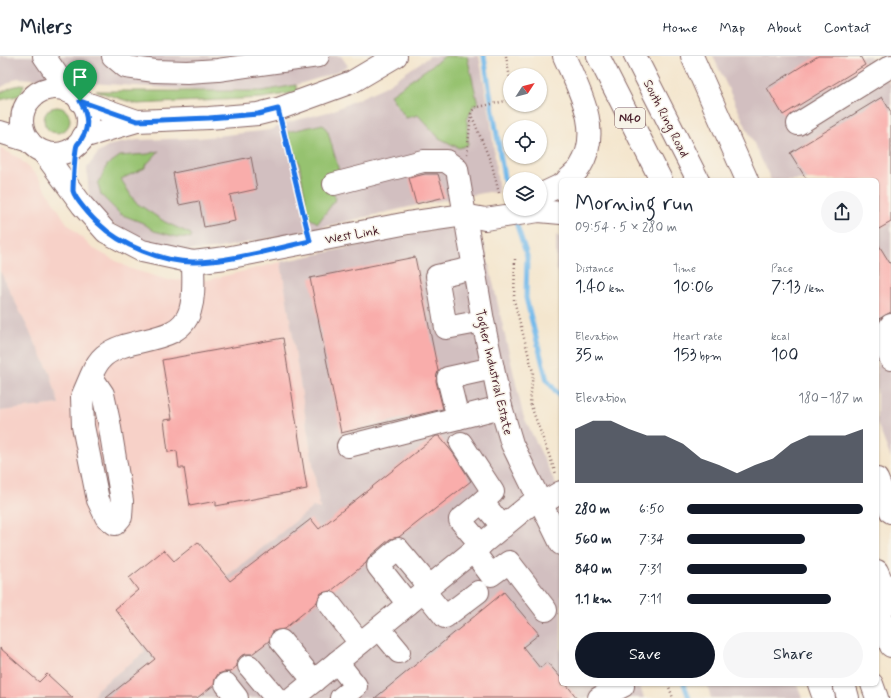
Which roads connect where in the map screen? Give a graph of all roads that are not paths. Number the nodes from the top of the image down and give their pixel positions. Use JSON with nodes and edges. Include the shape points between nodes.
{"nodes":[{"id":1,"x":43,"y":56,"type":"edge"},
{"id":2,"x":113,"y":56,"type":"edge"},
{"id":3,"x":318,"y":56,"type":"edge"},
{"id":4,"x":396,"y":56,"type":"edge"},
{"id":5,"x":564,"y":56,"type":"edge"},
{"id":6,"x":598,"y":56,"type":"edge"},
{"id":7,"x":635,"y":56,"type":"edge"},
{"id":8,"x":692,"y":56,"type":"edge"},
{"id":9,"x":891,"y":66,"type":"edge"},
{"id":10,"x":75,"y":96,"type":"junction"},
{"id":11,"x":28,"y":105,"type":"junction"},
{"id":12,"x":0,"y":120,"type":"edge"},
{"id":13,"x":137,"y":121,"type":"junction"},
{"id":14,"x":798,"y":124,"type":"dead end"},
{"id":15,"x":0,"y":132,"type":"edge"},
{"id":16,"x":80,"y":142,"type":"junction"},
{"id":17,"x":36,"y":147,"type":"junction"},
{"id":18,"x":569,"y":178,"type":"edge"},
{"id":19,"x":660,"y":178,"type":"edge"},
{"id":20,"x":697,"y":178,"type":"edge"},
{"id":21,"x":746,"y":178,"type":"edge"},
{"id":22,"x":334,"y":184,"type":"dead end"},
{"id":23,"x":559,"y":185,"type":"edge"},
{"id":24,"x":547,"y":191,"type":"edge"},
{"id":25,"x":73,"y":192,"type":"junction"},
{"id":26,"x":503,"y":197,"type":"edge"},
{"id":27,"x":559,"y":213,"type":"edge"},
{"id":28,"x":464,"y":215,"type":"junction"},
{"id":29,"x":193,"y":262,"type":"junction"},
{"id":30,"x":473,"y":268,"type":"junction"},
{"id":31,"x":482,"y":321,"type":"junction"},
{"id":32,"x":891,"y":325,"type":"edge"},
{"id":33,"x":891,"y":358,"type":"edge"},
{"id":34,"x":493,"y":368,"type":"junction"},
{"id":35,"x":91,"y":376,"type":"junction"},
{"id":36,"x":501,"y":407,"type":"junction"},
{"id":37,"x":458,"y":418,"type":"junction"},
{"id":38,"x":461,"y":443,"type":"dead end"},
{"id":39,"x":348,"y":446,"type":"dead end"},
{"id":40,"x":879,"y":484,"type":"edge"},
{"id":41,"x":559,"y":486,"type":"edge"},
{"id":42,"x":539,"y":501,"type":"junction"},
{"id":43,"x":482,"y":502,"type":"junction"},
{"id":44,"x":891,"y":512,"type":"edge"},
{"id":45,"x":503,"y":527,"type":"junction"},
{"id":46,"x":559,"y":540,"type":"edge"},
{"id":47,"x":477,"y":548,"type":"junction"},
{"id":48,"x":879,"y":576,"type":"edge"},
{"id":49,"x":478,"y":592,"type":"dead end"},
{"id":50,"x":421,"y":594,"type":"junction"},
{"id":51,"x":891,"y":603,"type":"edge"},
{"id":52,"x":328,"y":604,"type":"dead end"},
{"id":53,"x":546,"y":610,"type":"dead end"},
{"id":54,"x":879,"y":613,"type":"edge"},
{"id":55,"x":379,"y":628,"type":"junction"},
{"id":56,"x":281,"y":641,"type":"dead end"},
{"id":57,"x":360,"y":643,"type":"junction"},
{"id":58,"x":891,"y":646,"type":"edge"},
{"id":59,"x":399,"y":652,"type":"dead end"},
{"id":60,"x":337,"y":662,"type":"junction"},
{"id":61,"x":249,"y":666,"type":"dead end"},
{"id":62,"x":314,"y":681,"type":"junction"},
{"id":63,"x":820,"y":686,"type":"edge"},
{"id":64,"x":845,"y":686,"type":"edge"},
{"id":65,"x":859,"y":686,"type":"edge"},
{"id":66,"x":873,"y":686,"type":"edge"},
{"id":67,"x":624,"y":689,"type":"edge"},
{"id":68,"x":276,"y":698,"type":"edge"},
{"id":69,"x":293,"y":698,"type":"edge"},
{"id":70,"x":341,"y":698,"type":"edge"},
{"id":71,"x":600,"y":698,"type":"edge"},
{"id":72,"x":824,"y":698,"type":"edge"},
{"id":73,"x":848,"y":698,"type":"edge"},
{"id":74,"x":863,"y":698,"type":"edge"},
{"id":75,"x":877,"y":698,"type":"edge"}],
"edges":[{"from":1,"to":10,"type":"main road"},
{"from":1,"to":11,"type":"main road"},
{"from":2,"to":3,"type":"main road","via":[[126,67],[187,72]]},
{"from":4,"to":13,"type":"main road","via":[[352,82],[278,109],[258,114]]},
{"from":5,"to":18,"type":"main road","via":[[584,102],[590,126],[588,148],[579,168]]},
{"from":6,"to":19,"type":"main road","number":"N40"},
{"from":7,"to":20,"type":"main road","name":"South Ring Road","number":"N40"},
{"from":8,"to":21,"type":"main road"},
{"from":9,"to":14,"type":"main road"},
{"from":10,"to":11,"type":"main road","via":[[60,89],[50,89],[40,92]]},
{"from":10,"to":13,"type":"main road"},
{"from":10,"to":16,"type":"main road","via":[[87,119],[87,128]]},
{"from":11,"to":12,"type":"main road"},
{"from":11,"to":17,"type":"main road","via":[[22,123],[24,133]]},
{"from":13,"to":16,"type":"main road"},
{"from":15,"to":17,"type":"main road"},
{"from":16,"to":17,"type":"main road","via":[[60,154]]},
{"from":16,"to":25,"type":"main road"},
{"from":17,"to":25,"type":"main road","name":"West Link"},
{"from":22,"to":28,"type":"main road","name":"Togher Industrial Estate","via":[[423,161],[446,161],[457,169]]},
{"from":23,"to":24,"type":"main road"},
{"from":25,"to":29,"type":"main road","name":"West Link","via":[[94,220],[106,232],[122,242],[154,254]]},
{"from":26,"to":28,"type":"main road"},
{"from":27,"to":28,"type":"main road","via":[[539,211],[485,219]]},
{"from":28,"to":29,"type":"main road","name":"West Link"},
{"from":28,"to":30,"type":"main road","name":"Togher Industrial Estate"},
{"from":29,"to":35,"type":"main road","via":[[192,302],[182,326],[154,338],[112,350],[98,362]]},
{"from":30,"to":31,"type":"main road","name":"Togher Industrial Estate"},
{"from":30,"to":31,"type":"main road","via":[[436,276],[446,328]]},
{"from":31,"to":34,"type":"main road","name":"Togher Industrial Estate"},
{"from":32,"to":33,"type":"main road","via":[[885,334],[887,351]]},
{"from":34,"to":36,"type":"main road","name":"Togher Industrial Estate"},
{"from":34,"to":37,"type":"main road","via":[[448,378]]},
{"from":35,"to":35,"type":"main road","via":[[103,394],[122,501],[122,517],[115,524],[106,517],[98,500],[83,426],[82,397]]},
{"from":36,"to":37,"type":"main road"},
{"from":36,"to":42,"type":"main road","name":"Togher Industrial Estate","via":[[512,444]]},
{"from":37,"to":39,"type":"main road"},
{"from":38,"to":43,"type":"main road","via":[[493,492]]},
{"from":40,"to":44,"type":"main road"},
{"from":41,"to":42,"type":"main road"},
{"from":42,"to":45,"type":"main road"},
{"from":42,"to":46,"type":"main road","name":"Togher Industrial Estate"},
{"from":43,"to":45,"type":"main road"},
{"from":43,"to":47,"type":"main road","via":[[460,520]]},
{"from":45,"to":47,"type":"main road"},
{"from":47,"to":50,"type":"main road"},
{"from":47,"to":53,"type":"main road","via":[[492,575],[509,562]]},
{"from":48,"to":51,"type":"main road"},
{"from":49,"to":50,"type":"main road","via":[[445,617]]},
{"from":50,"to":55,"type":"main road"},
{"from":52,"to":57,"type":"main road"},
{"from":54,"to":58,"type":"main road"},
{"from":55,"to":57,"type":"main road"},
{"from":55,"to":59,"type":"main road"},
{"from":56,"to":62,"type":"main road"},
{"from":57,"to":60,"type":"main road"},
{"from":60,"to":62,"type":"main road"},
{"from":60,"to":70,"type":"main road","via":[[356,686]]},
{"from":61,"to":68,"type":"main road"},
{"from":62,"to":69,"type":"main road"},
{"from":63,"to":72,"type":"main road"},
{"from":64,"to":73,"type":"main road"},
{"from":65,"to":74,"type":"main road"},
{"from":66,"to":75,"type":"main road"},
{"from":67,"to":71,"type":"main road"}]}
